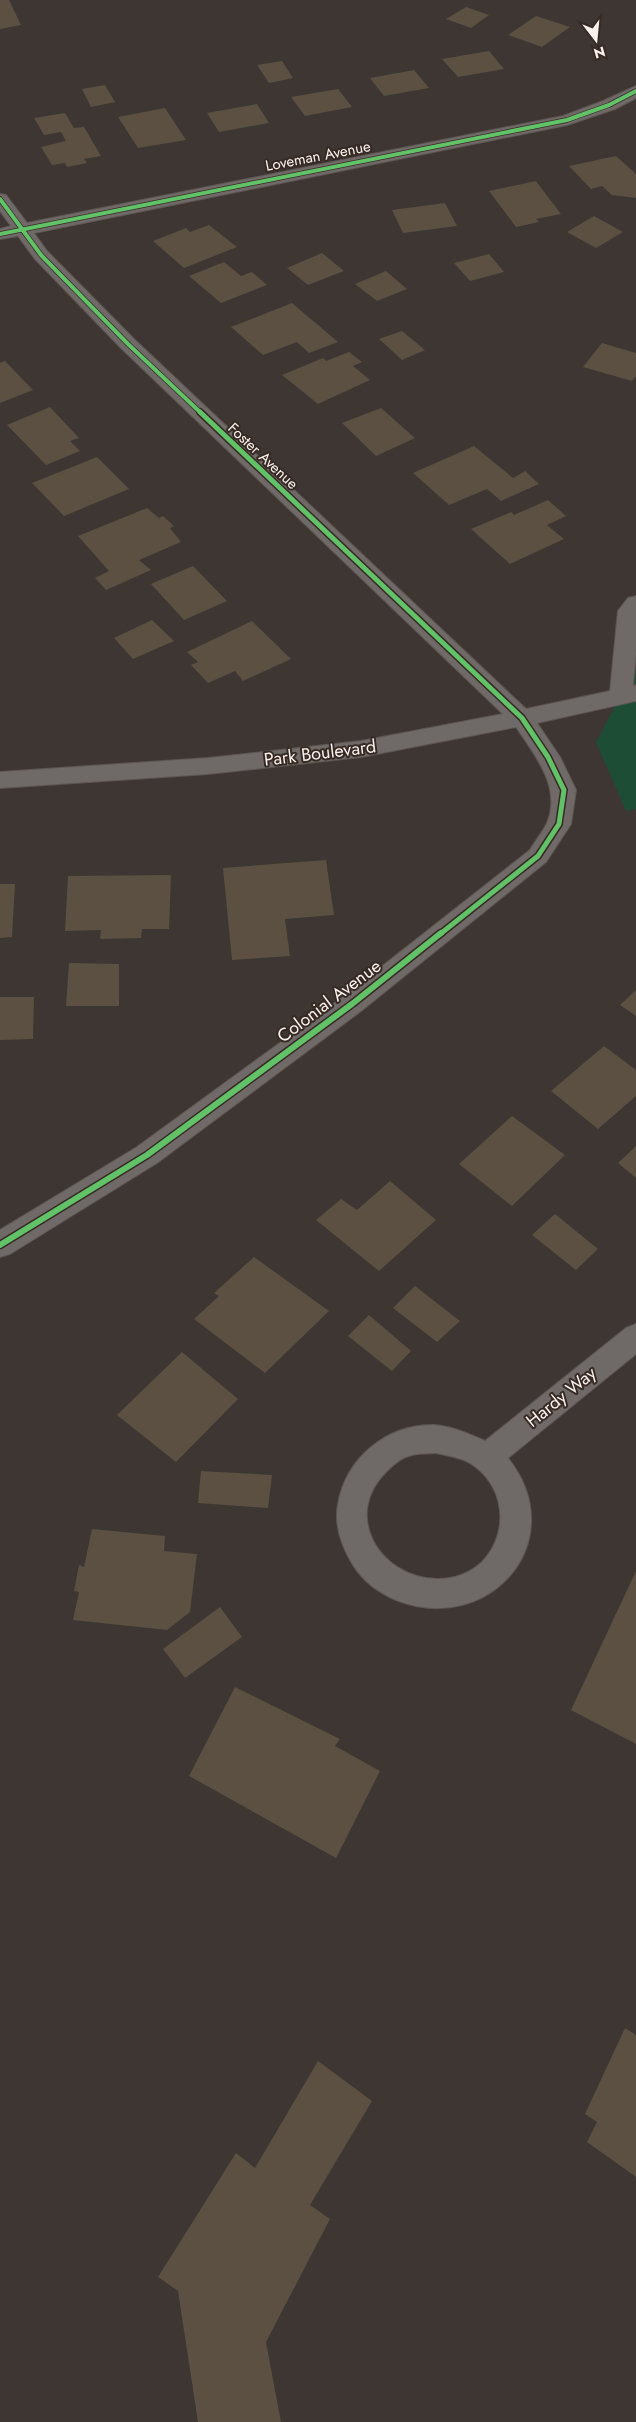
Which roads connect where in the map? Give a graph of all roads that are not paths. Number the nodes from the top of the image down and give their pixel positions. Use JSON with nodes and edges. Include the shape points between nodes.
{"nodes":[{"id":1,"x":636,"y":91,"type":"edge"},
{"id":2,"x":0,"y":199,"type":"edge"},
{"id":3,"x":22,"y":229,"type":"junction"},
{"id":4,"x":0,"y":234,"type":"edge"},
{"id":5,"x":636,"y":603,"type":"edge"},
{"id":6,"x":628,"y":694,"type":"edge"},
{"id":7,"x":522,"y":718,"type":"junction"},
{"id":8,"x":0,"y":780,"type":"edge"},
{"id":9,"x":0,"y":1246,"type":"edge"},
{"id":10,"x":636,"y":1337,"type":"edge"},
{"id":11,"x":486,"y":1458,"type":"junction"}],
"edges":[{"from":1,"to":3,"type":"street","name":"Loveman Avenue","via":[[609,105],[566,120]]},
{"from":2,"to":3,"type":"street","name":"Foster Avenue"},
{"from":3,"to":4,"type":"street","name":"Loveman Avenue"},
{"from":3,"to":7,"type":"street","name":"Foster Avenue","via":[[41,255],[128,344]]},
{"from":5,"to":6,"type":"street","via":[[629,611]]},
{"from":6,"to":7,"type":"street","name":"Park Boulevard"},
{"from":7,"to":8,"type":"street","name":"Park Boulevard","via":[[351,750],[208,766]]},
{"from":7,"to":9,"type":"street","name":"Colonial Avenue","via":[[548,757],[564,790],[558,824],[538,856],[352,1004],[148,1155]]},
{"from":10,"to":11,"type":"street","name":"Hardy Way"},
{"from":11,"to":11,"type":"street","via":[[462,1445],[435,1439],[409,1442],[384,1454],[365,1472],[353,1501],[354,1533],[369,1564],[396,1586],[428,1595],[464,1592],[493,1575],[512,1548],[517,1515],[508,1483]]}]}
